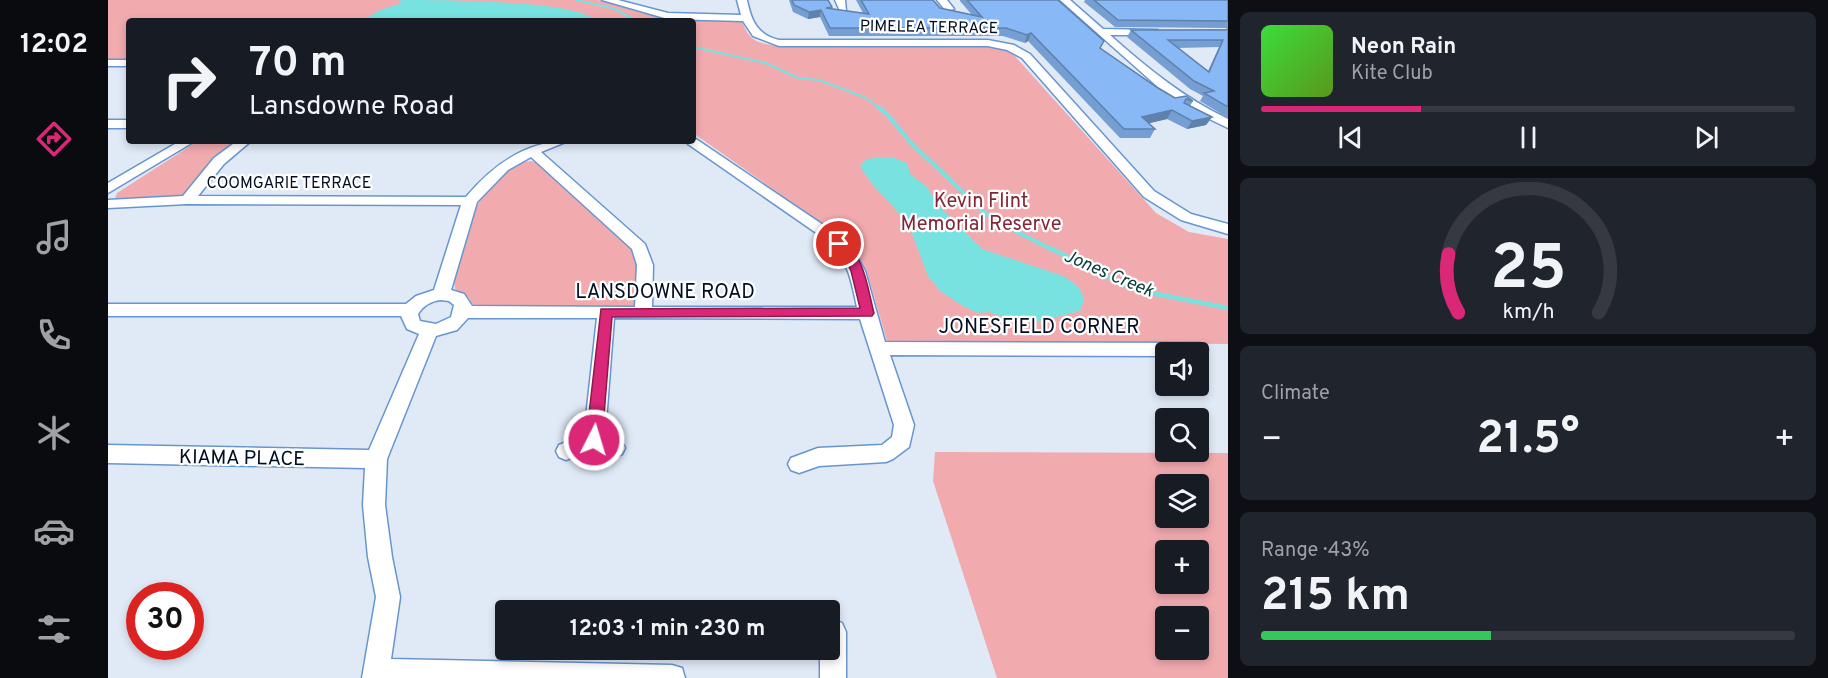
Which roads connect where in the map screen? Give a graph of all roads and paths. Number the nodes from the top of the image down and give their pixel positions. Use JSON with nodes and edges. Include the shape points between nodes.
{"nodes":[{"id":1,"x":742,"y":0,"type":"edge"},
{"id":2,"x":942,"y":0,"type":"edge"},
{"id":3,"x":1065,"y":0,"type":"edge"},
{"id":4,"x":614,"y":1,"type":"edge"},
{"id":5,"x":949,"y":9,"type":"edge"},
{"id":6,"x":746,"y":18,"type":"junction"},
{"id":7,"x":1102,"y":32,"type":"junction"},
{"id":8,"x":1166,"y":32,"type":"edge"},
{"id":9,"x":108,"y":63,"type":"edge"},
{"id":10,"x":126,"y":63,"type":"edge"},
{"id":11,"x":108,"y":124,"type":"edge"},
{"id":12,"x":126,"y":124,"type":"edge"},
{"id":13,"x":1228,"y":124,"type":"edge"},
{"id":14,"x":696,"y":143,"type":"edge"},
{"id":15,"x":184,"y":144,"type":"edge"},
{"id":16,"x":241,"y":144,"type":"edge"},
{"id":17,"x":553,"y":144,"type":"edge"},
{"id":18,"x":532,"y":151,"type":"junction"},
{"id":19,"x":108,"y":189,"type":"edge"},
{"id":20,"x":108,"y":195,"type":"edge"},
{"id":21,"x":187,"y":200,"type":"junction"},
{"id":22,"x":470,"y":201,"type":"junction"},
{"id":23,"x":108,"y":202,"type":"edge"},
{"id":24,"x":1181,"y":220,"type":"junction"},
{"id":25,"x":1228,"y":229,"type":"edge"},
{"id":26,"x":1228,"y":235,"type":"edge"},
{"id":27,"x":441,"y":294,"type":"junction"},
{"id":28,"x":108,"y":310,"type":"edge"},
{"id":29,"x":411,"y":310,"type":"junction"},
{"id":30,"x":464,"y":312,"type":"junction"},
{"id":31,"x":606,"y":312,"type":"junction"},
{"id":32,"x":643,"y":313,"type":"junction"},
{"id":33,"x":867,"y":313,"type":"junction"},
{"id":34,"x":429,"y":331,"type":"junction"},
{"id":35,"x":879,"y":348,"type":"junction"},
{"id":36,"x":1155,"y":350,"type":"edge"},
{"id":37,"x":594,"y":440,"type":"junction"},
{"id":38,"x":615,"y":448,"type":"dead end"},
{"id":39,"x":566,"y":451,"type":"dead end"},
{"id":40,"x":108,"y":454,"type":"edge"},
{"id":41,"x":376,"y":459,"type":"junction"},
{"id":42,"x":799,"y":464,"type":"dead end"},
{"id":43,"x":833,"y":660,"type":"edge"},
{"id":44,"x":376,"y":675,"type":"edge"},
{"id":45,"x":672,"y":678,"type":"edge"},
{"id":46,"x":833,"y":678,"type":"edge"}],
"edges":[{"from":1,"to":6,"type":"street","name":"PIMELEA TERRACE"},
{"from":2,"to":5,"type":"street"},
{"from":3,"to":7,"type":"street"},
{"from":4,"to":6,"type":"street","via":[[668,16]]},
{"from":6,"to":24,"type":"street","name":"PIMELEA TERRACE","via":[[757,36],[779,43],[980,42],[1015,48],[1154,204],[1164,214]]},
{"from":7,"to":8,"type":"street"},
{"from":7,"to":13,"type":"street","via":[[1178,96]]},
{"from":9,"to":10,"type":"street"},
{"from":11,"to":12,"type":"street"},
{"from":14,"to":33,"type":"street","via":[[830,236],[848,253],[857,271]]},
{"from":15,"to":19,"type":"street"},
{"from":16,"to":21,"type":"street","via":[[219,161]]},
{"from":17,"to":18,"type":"street"},
{"from":18,"to":22,"type":"street","via":[[503,167]]},
{"from":18,"to":32,"type":"street","via":[[639,247],[645,265]]},
{"from":20,"to":23,"type":"street"},
{"from":21,"to":22,"type":"street","name":"COOMGARIE TERRACE"},
{"from":21,"to":23,"type":"street","name":"COOMGARIE TERRACE"},
{"from":22,"to":27,"type":"street"},
{"from":24,"to":25,"type":"street"},
{"from":24,"to":26,"type":"street"},
{"from":27,"to":29,"type":"street","via":[[423,299]]},
{"from":27,"to":30,"type":"street","via":[[457,297]]},
{"from":28,"to":29,"type":"street"},
{"from":29,"to":34,"type":"street","via":[[409,320],[413,326]]},
{"from":30,"to":31,"type":"street","name":"LANSDOWNE ROAD"},
{"from":30,"to":34,"type":"street","via":[[453,324]]},
{"from":31,"to":32,"type":"street","name":"LANSDOWNE ROAD"},
{"from":31,"to":37,"type":"street"},
{"from":32,"to":33,"type":"street","name":"LANSDOWNE ROAD"},
{"from":33,"to":35,"type":"street"},
{"from":34,"to":41,"type":"street"},
{"from":35,"to":36,"type":"street","name":"JONESFIELD CORNER"},
{"from":35,"to":42,"type":"street","via":[[904,425],[902,441],[886,453],[818,457]]},
{"from":37,"to":38,"type":"street"},
{"from":37,"to":39,"type":"street"},
{"from":40,"to":41,"type":"street","name":"KIAMA PLACE"},
{"from":41,"to":44,"type":"street","via":[[374,505],[388,597]]},
{"from":43,"to":46,"type":"street"},
{"from":44,"to":45,"type":"street"}]}
